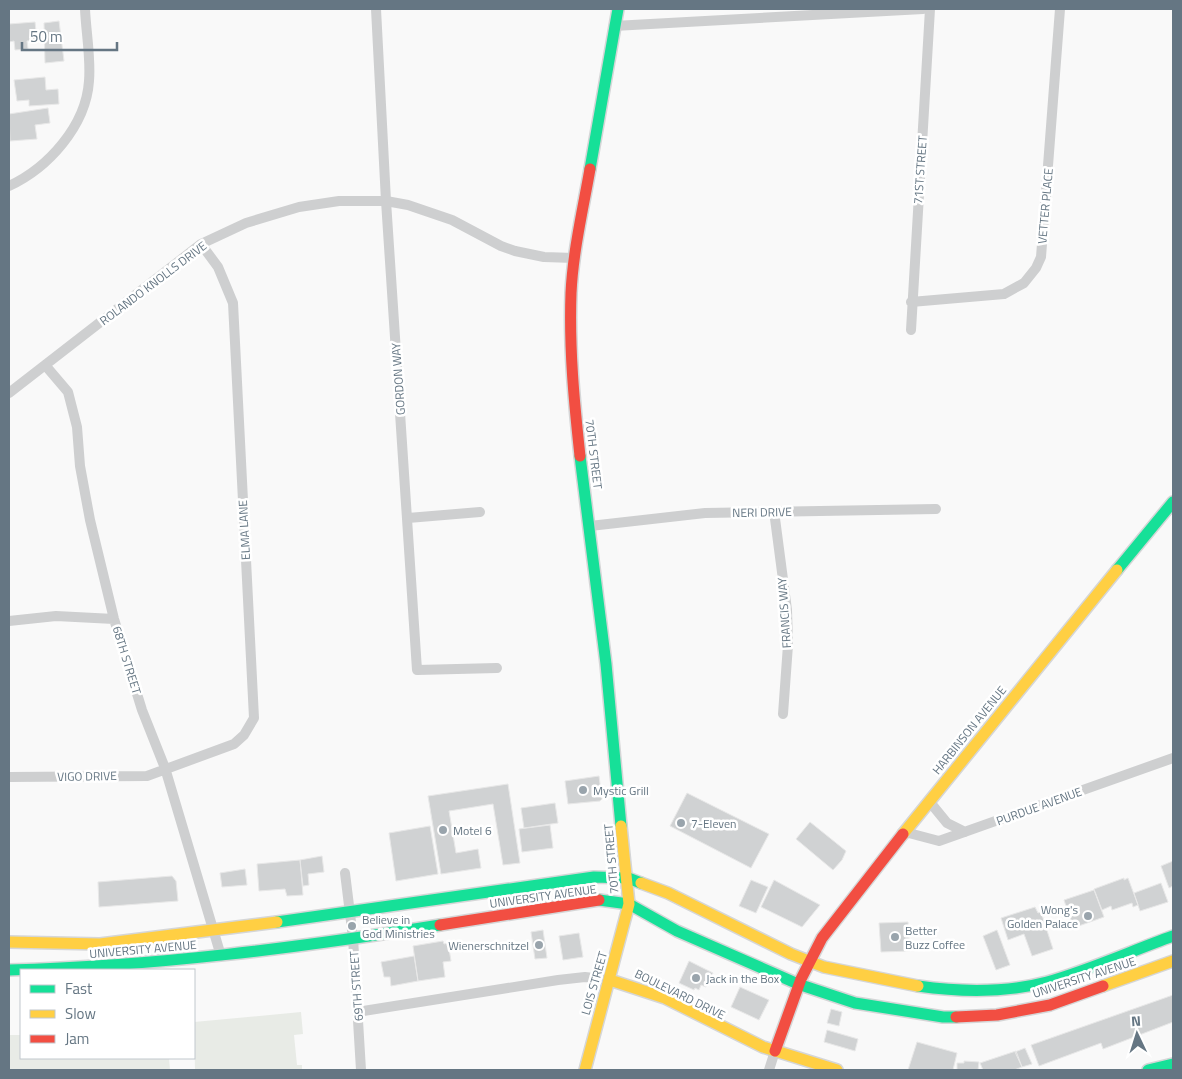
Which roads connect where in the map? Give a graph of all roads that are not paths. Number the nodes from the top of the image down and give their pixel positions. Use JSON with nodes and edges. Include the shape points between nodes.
{"nodes":[{"id":1,"x":84,"y":9,"type":"edge"},
{"id":2,"x":376,"y":9,"type":"edge"},
{"id":3,"x":618,"y":9,"type":"edge"},
{"id":4,"x":923,"y":9,"type":"edge"},
{"id":5,"x":930,"y":9,"type":"edge"},
{"id":6,"x":1060,"y":9,"type":"edge"},
{"id":7,"x":842,"y":11,"type":"edge"},
{"id":8,"x":614,"y":26,"type":"junction"},
{"id":9,"x":9,"y":186,"type":"edge"},
{"id":10,"x":386,"y":201,"type":"junction"},
{"id":11,"x":202,"y":244,"type":"junction"},
{"id":12,"x":574,"y":258,"type":"junction"},
{"id":13,"x":911,"y":302,"type":"junction"},
{"id":14,"x":911,"y":330,"type":"dead end"},
{"id":15,"x":45,"y":365,"type":"junction"},
{"id":16,"x":9,"y":393,"type":"edge"},
{"id":17,"x":1173,"y":502,"type":"edge"},
{"id":18,"x":936,"y":509,"type":"dead end"},
{"id":19,"x":774,"y":511,"type":"junction"},
{"id":20,"x":480,"y":512,"type":"dead end"},
{"id":21,"x":408,"y":518,"type":"junction"},
{"id":22,"x":590,"y":526,"type":"junction"},
{"id":23,"x":114,"y":619,"type":"junction"},
{"id":24,"x":9,"y":620,"type":"edge"},
{"id":25,"x":496,"y":668,"type":"dead end"},
{"id":26,"x":783,"y":714,"type":"dead end"},
{"id":27,"x":1173,"y":758,"type":"edge"},
{"id":28,"x":165,"y":768,"type":"junction"},
{"id":29,"x":9,"y":777,"type":"edge"},
{"id":30,"x":929,"y":801,"type":"junction"},
{"id":31,"x":905,"y":832,"type":"junction"},
{"id":32,"x":965,"y":832,"type":"junction"},
{"id":33,"x":345,"y":873,"type":"dead end"},
{"id":34,"x":628,"y":878,"type":"junction"},
{"id":35,"x":629,"y":904,"type":"junction"},
{"id":36,"x":350,"y":911,"type":"junction"},
{"id":37,"x":214,"y":931,"type":"junction"},
{"id":38,"x":1173,"y":936,"type":"edge"},
{"id":39,"x":353,"y":938,"type":"junction"},
{"id":40,"x":9,"y":942,"type":"edge"},
{"id":41,"x":221,"y":956,"type":"junction"},
{"id":42,"x":808,"y":961,"type":"junction"},
{"id":43,"x":1173,"y":961,"type":"edge"},
{"id":44,"x":77,"y":969,"type":"edge"},
{"id":45,"x":610,"y":980,"type":"junction"},
{"id":46,"x":798,"y":984,"type":"junction"},
{"id":47,"x":357,"y":1012,"type":"junction"},
{"id":48,"x":775,"y":1051,"type":"junction"},
{"id":49,"x":1173,"y":1064,"type":"edge"},
{"id":50,"x":361,"y":1070,"type":"edge"},
{"id":51,"x":585,"y":1070,"type":"edge"},
{"id":52,"x":769,"y":1070,"type":"edge"},
{"id":53,"x":836,"y":1070,"type":"edge"},
{"id":54,"x":1148,"y":1070,"type":"edge"}],
"edges":[{"from":1,"to":9,"type":"street","via":[[89,82],[80,113],[64,142],[53,154],[29,175]]},
{"from":2,"to":10,"type":"street","name":"GORDON WAY"},
{"from":3,"to":8,"type":"main road","name":"70TH STREET"},
{"from":4,"to":7,"type":"street"},
{"from":5,"to":13,"type":"street","name":"71ST STREET"},
{"from":6,"to":13,"type":"street","name":"VETTER PLACE","via":[[1041,257],[1036,268],[1024,283],[1004,294]]},
{"from":7,"to":8,"type":"street"},
{"from":8,"to":12,"type":"main road","name":"70TH STREET"},
{"from":10,"to":11,"type":"street","name":"ROLANDO KNOLLS DRIVE","via":[[339,201],[299,207],[246,223]]},
{"from":10,"to":12,"type":"street","name":"ROLANDO KNOLLS DRIVE","via":[[452,220],[515,251],[544,257]]},
{"from":10,"to":21,"type":"street","name":"GORDON WAY"},
{"from":11,"to":15,"type":"street","name":"ROLANDO KNOLLS DRIVE"},
{"from":11,"to":28,"type":"street","name":"ELMA LANE","via":[[218,268],[232,303],[254,718],[234,744]]},
{"from":12,"to":22,"type":"main road","name":"70TH STREET","via":[[571,379]]},
{"from":13,"to":14,"type":"street","name":"71ST STREET"},
{"from":15,"to":16,"type":"street","name":"ROLANDO KNOLLS DRIVE"},
{"from":15,"to":23,"type":"street","name":"68TH STREET","via":[[68,392],[77,427],[90,520]]},
{"from":17,"to":30,"type":"main road","name":"HARBINSON AVENUE"},
{"from":18,"to":19,"type":"street","name":"NERI DRIVE"},
{"from":19,"to":22,"type":"street","name":"NERI DRIVE","via":[[705,513]]},
{"from":19,"to":26,"type":"street","name":"FRANCIS WAY","via":[[787,610]]},
{"from":20,"to":21,"type":"street"},
{"from":21,"to":25,"type":"street","name":"GORDON WAY","via":[[417,670]]},
{"from":22,"to":34,"type":"main road","name":"70TH STREET"},
{"from":23,"to":24,"type":"street","via":[[56,616]]},
{"from":23,"to":28,"type":"street","name":"68TH STREET","via":[[142,710]]},
{"from":27,"to":32,"type":"street","name":"PURDUE AVENUE"},
{"from":28,"to":29,"type":"street","name":"VIGO DRIVE","via":[[147,776]]},
{"from":28,"to":37,"type":"street","name":"68TH STREET"},
{"from":30,"to":31,"type":"main road","name":"HARBINSON AVENUE"},
{"from":30,"to":32,"type":"street","via":[[947,823]]},
{"from":31,"to":32,"type":"street","name":"PURDUE AVENUE","via":[[939,841]]},
{"from":31,"to":42,"type":"main road","name":"HARBINSON AVENUE","via":[[848,902]]},
{"from":33,"to":36,"type":"street","name":"69TH STREET"},
{"from":34,"to":35,"type":"main road","name":"70TH STREET"},
{"from":34,"to":36,"type":"main road","name":"UNIVERSITY AVENUE","via":[[594,877],[543,882]]},
{"from":34,"to":42,"type":"main road","name":"UNIVERSITY AVENUE","via":[[668,893]]},
{"from":35,"to":39,"type":"main road","name":"UNIVERSITY AVENUE","via":[[599,900]]},
{"from":35,"to":45,"type":"main road","name":"LOIS STREET"},
{"from":35,"to":46,"type":"main road","name":"UNIVERSITY AVENUE","via":[[677,931]]},
{"from":36,"to":37,"type":"main road","name":"UNIVERSITY AVENUE"},
{"from":36,"to":39,"type":"street","name":"69TH STREET"},
{"from":37,"to":40,"type":"main road","name":"UNIVERSITY AVENUE","via":[[100,944]]},
{"from":37,"to":41,"type":"street","name":"68TH STREET"},
{"from":38,"to":42,"type":"main road","name":"UNIVERSITY AVENUE","via":[[1046,982],[991,990],[953,991],[903,984]]},
{"from":39,"to":41,"type":"main road","name":"UNIVERSITY AVENUE"},
{"from":39,"to":47,"type":"street","name":"69TH STREET"},
{"from":41,"to":44,"type":"main road","name":"UNIVERSITY AVENUE"},
{"from":42,"to":46,"type":"main road","name":"HARBINSON AVENUE"},
{"from":43,"to":46,"type":"main road","name":"UNIVERSITY AVENUE","via":[[1050,1005],[997,1015],[943,1017],[884,1009],[854,1004]]},
{"from":45,"to":47,"type":"street","name":"BOULEVARD DRIVE","via":[[586,977],[558,980]]},
{"from":45,"to":48,"type":"main road","name":"BOULEVARD DRIVE","via":[[651,992],[714,1025]]},
{"from":45,"to":51,"type":"main road","name":"LOIS STREET"},
{"from":46,"to":48,"type":"main road","name":"HARBINSON AVENUE"},
{"from":47,"to":50,"type":"street","name":"69TH STREET"},
{"from":48,"to":52,"type":"street"},
{"from":48,"to":53,"type":"main road","name":"BOULEVARD DRIVE"},
{"from":49,"to":54,"type":"main road"}]}
